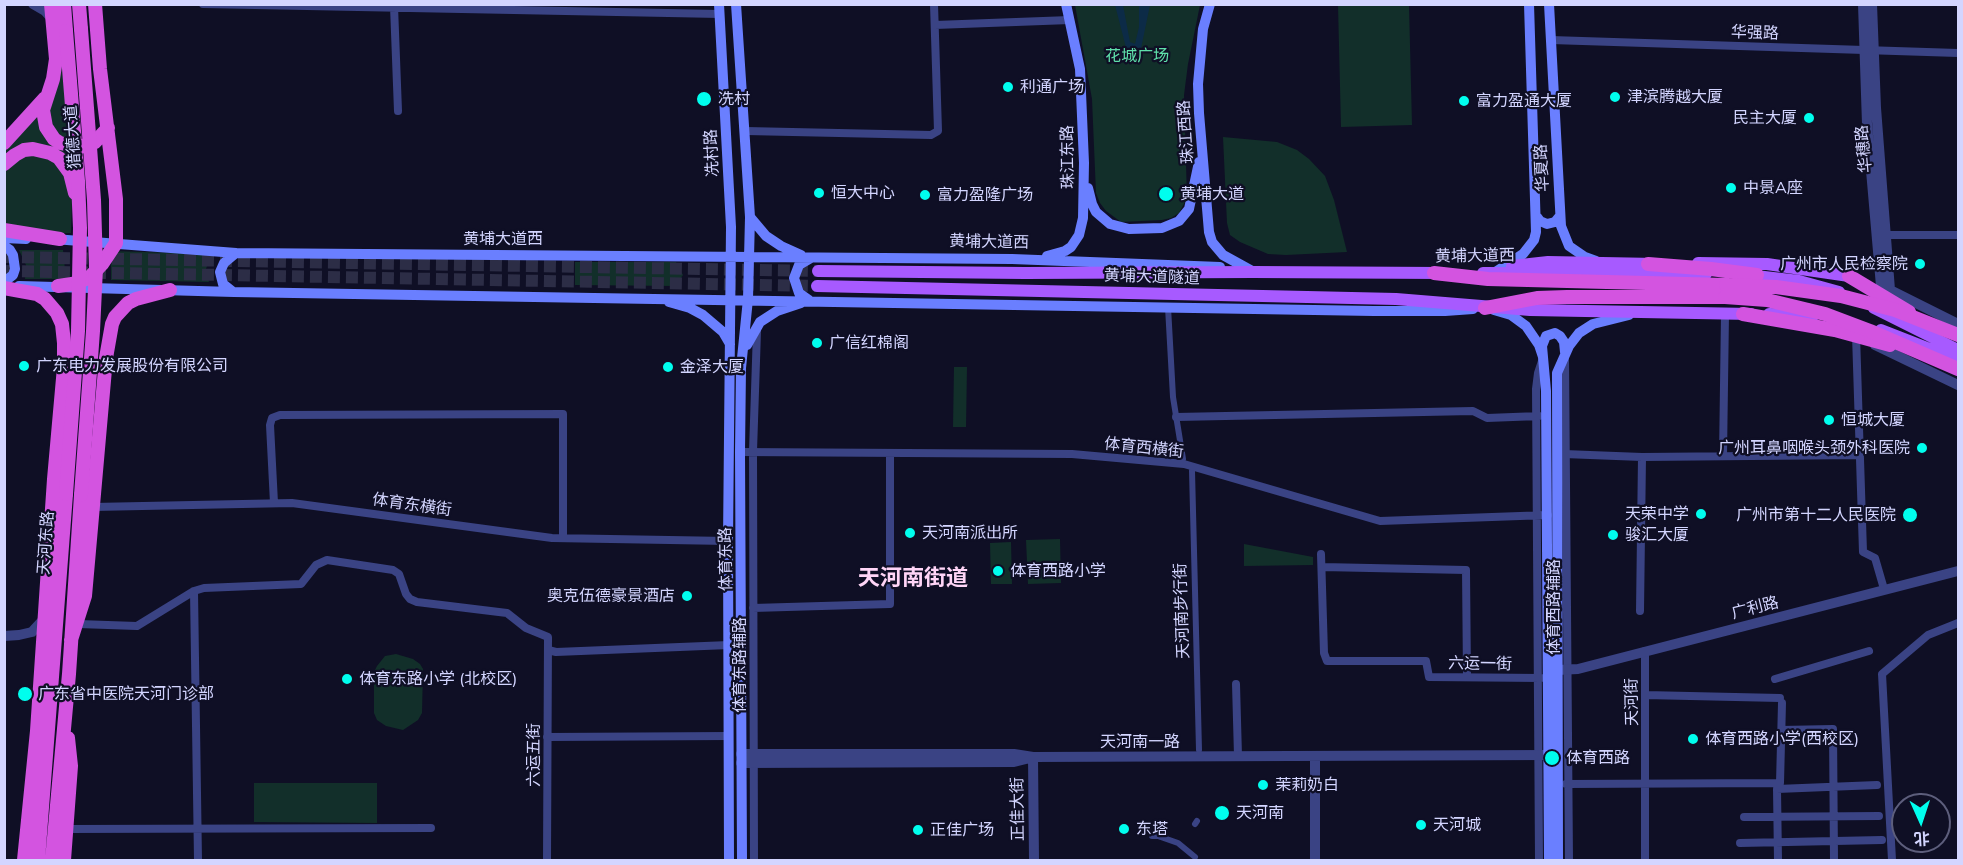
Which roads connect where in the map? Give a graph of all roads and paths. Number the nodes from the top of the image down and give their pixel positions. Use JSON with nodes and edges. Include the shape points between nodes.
{"nodes":[{"id":1,"x":33,"y":4,"type":"edge"},
{"id":2,"x":51,"y":4,"type":"edge"},
{"id":3,"x":64,"y":4,"type":"edge"},
{"id":4,"x":79,"y":4,"type":"edge"},
{"id":5,"x":95,"y":4,"type":"edge"},
{"id":6,"x":203,"y":4,"type":"edge"},
{"id":7,"x":736,"y":4,"type":"edge"},
{"id":8,"x":934,"y":4,"type":"edge"},
{"id":9,"x":1066,"y":4,"type":"edge"},
{"id":10,"x":1208,"y":4,"type":"edge"},
{"id":11,"x":1529,"y":4,"type":"edge"},
{"id":12,"x":1549,"y":4,"type":"edge"},
{"id":13,"x":1863,"y":4,"type":"edge"},
{"id":14,"x":1872,"y":4,"type":"edge"},
{"id":15,"x":394,"y":7,"type":"edge"},
{"id":16,"x":719,"y":10,"type":"edge"},
{"id":17,"x":53,"y":20,"type":"junction"},
{"id":18,"x":1070,"y":21,"type":"junction"},
{"id":19,"x":935,"y":25,"type":"junction"},
{"id":20,"x":1551,"y":40,"type":"junction"},
{"id":21,"x":1868,"y":49,"type":"junction"},
{"id":22,"x":1959,"y":53,"type":"edge"},
{"id":23,"x":46,"y":97,"type":"junction"},
{"id":24,"x":398,"y":111,"type":"dead end"},
{"id":25,"x":108,"y":128,"type":"junction"},
{"id":26,"x":746,"y":131,"type":"junction"},
{"id":27,"x":4,"y":143,"type":"edge"},
{"id":28,"x":1202,"y":147,"type":"junction"},
{"id":29,"x":1084,"y":163,"type":"junction"},
{"id":30,"x":4,"y":164,"type":"edge"},
{"id":31,"x":1560,"y":216,"type":"junction"},
{"id":32,"x":750,"y":217,"type":"junction"},
{"id":33,"x":1537,"y":217,"type":"junction"},
{"id":34,"x":80,"y":228,"type":"junction"},
{"id":35,"x":4,"y":230,"type":"edge"},
{"id":36,"x":1886,"y":235,"type":"junction"},
{"id":37,"x":1959,"y":235,"type":"edge"},
{"id":38,"x":4,"y":238,"type":"edge"},
{"id":39,"x":60,"y":239,"type":"junction"},
{"id":40,"x":116,"y":243,"type":"junction"},
{"id":41,"x":4,"y":246,"type":"edge"},
{"id":42,"x":236,"y":253,"type":"junction"},
{"id":43,"x":731,"y":257,"type":"junction"},
{"id":44,"x":748,"y":257,"type":"junction"},
{"id":45,"x":813,"y":258,"type":"junction"},
{"id":46,"x":1012,"y":259,"type":"junction"},
{"id":47,"x":1647,"y":264,"type":"junction"},
{"id":48,"x":96,"y":268,"type":"joint"},
{"id":49,"x":818,"y":271,"type":"tunnel mouth"},
{"id":50,"x":1253,"y":272,"type":"junction"},
{"id":51,"x":1434,"y":273,"type":"junction"},
{"id":52,"x":1494,"y":273,"type":"junction"},
{"id":53,"x":1757,"y":275,"type":"junction"},
{"id":54,"x":1849,"y":276,"type":"junction"},
{"id":55,"x":4,"y":285,"type":"edge"},
{"id":56,"x":57,"y":286,"type":"junction"},
{"id":57,"x":817,"y":286,"type":"tunnel mouth"},
{"id":58,"x":1885,"y":288,"type":"junction"},
{"id":59,"x":170,"y":290,"type":"junction"},
{"id":60,"x":1725,"y":291,"type":"junction"},
{"id":61,"x":234,"y":292,"type":"junction"},
{"id":62,"x":652,"y":297,"type":"junction"},
{"id":63,"x":731,"y":299,"type":"junction"},
{"id":64,"x":748,"y":299,"type":"junction"},
{"id":65,"x":809,"y":300,"type":"junction"},
{"id":66,"x":1168,"y":307,"type":"junction"},
{"id":67,"x":1485,"y":308,"type":"junction"},
{"id":68,"x":1641,"y":312,"type":"junction"},
{"id":69,"x":1725,"y":314,"type":"junction"},
{"id":70,"x":1743,"y":314,"type":"junction"},
{"id":71,"x":1959,"y":324,"type":"edge"},
{"id":72,"x":757,"y":325,"type":"junction"},
{"id":73,"x":1856,"y":335,"type":"junction"},
{"id":74,"x":1959,"y":337,"type":"edge"},
{"id":75,"x":64,"y":342,"type":"junction"},
{"id":76,"x":108,"y":344,"type":"junction"},
{"id":77,"x":730,"y":344,"type":"junction"},
{"id":78,"x":1959,"y":350,"type":"edge"},
{"id":79,"x":1913,"y":351,"type":"junction"},
{"id":80,"x":1565,"y":353,"type":"junction"},
{"id":81,"x":1544,"y":357,"type":"junction"},
{"id":82,"x":1959,"y":360,"type":"edge"},
{"id":83,"x":741,"y":368,"type":"junction"},
{"id":84,"x":1959,"y":369,"type":"edge"},
{"id":85,"x":1959,"y":374,"type":"edge"},
{"id":86,"x":1959,"y":379,"type":"edge"},
{"id":87,"x":1959,"y":385,"type":"edge"},
{"id":88,"x":1542,"y":416,"type":"junction"},
{"id":89,"x":1176,"y":417,"type":"junction"},
{"id":90,"x":753,"y":451,"type":"junction"},
{"id":91,"x":740,"y":452,"type":"junction"},
{"id":92,"x":890,"y":453,"type":"junction"},
{"id":93,"x":1562,"y":454,"type":"junction"},
{"id":94,"x":1860,"y":455,"type":"junction"},
{"id":95,"x":1723,"y":456,"type":"junction"},
{"id":96,"x":1641,"y":457,"type":"junction"},
{"id":97,"x":1183,"y":459,"type":"dead end"},
{"id":98,"x":1192,"y":471,"type":"dead end"},
{"id":99,"x":274,"y":503,"type":"junction"},
{"id":100,"x":93,"y":507,"type":"junction"},
{"id":101,"x":1543,"y":515,"type":"junction"},
{"id":102,"x":563,"y":538,"type":"junction"},
{"id":103,"x":728,"y":541,"type":"junction"},
{"id":104,"x":1321,"y":554,"type":"dead end"},
{"id":105,"x":61,"y":562,"type":"junction"},
{"id":106,"x":1322,"y":567,"type":"junction"},
{"id":107,"x":1959,"y":571,"type":"edge"},
{"id":108,"x":1884,"y":589,"type":"junction"},
{"id":109,"x":47,"y":590,"type":"junction"},
{"id":110,"x":194,"y":591,"type":"junction"},
{"id":111,"x":753,"y":608,"type":"junction"},
{"id":112,"x":1640,"y":611,"type":"dead end"},
{"id":113,"x":44,"y":620,"type":"junction"},
{"id":114,"x":1959,"y":623,"type":"edge"},
{"id":115,"x":78,"y":624,"type":"junction"},
{"id":116,"x":4,"y":636,"type":"edge"},
{"id":117,"x":19,"y":636,"type":"junction"},
{"id":118,"x":71,"y":640,"type":"junction"},
{"id":119,"x":729,"y":645,"type":"junction"},
{"id":120,"x":43,"y":650,"type":"junction"},
{"id":121,"x":548,"y":650,"type":"junction"},
{"id":122,"x":1645,"y":651,"type":"junction"},
{"id":123,"x":1869,"y":651,"type":"dead end"},
{"id":124,"x":1553,"y":674,"type":"junction"},
{"id":125,"x":1467,"y":677,"type":"junction"},
{"id":126,"x":1775,"y":678,"type":"dead end"},
{"id":127,"x":1236,"y":684,"type":"dead end"},
{"id":128,"x":40,"y":692,"type":"junction"},
{"id":129,"x":1645,"y":695,"type":"junction"},
{"id":130,"x":65,"y":724,"type":"junction"},
{"id":131,"x":1781,"y":730,"type":"junction"},
{"id":132,"x":729,"y":736,"type":"junction"},
{"id":133,"x":548,"y":737,"type":"junction"},
{"id":134,"x":1199,"y":750,"type":"dead end"},
{"id":135,"x":1544,"y":755,"type":"junction"},
{"id":136,"x":1238,"y":756,"type":"junction"},
{"id":137,"x":1315,"y":756,"type":"junction"},
{"id":138,"x":1033,"y":757,"type":"junction"},
{"id":139,"x":754,"y":758,"type":"junction"},
{"id":140,"x":741,"y":759,"type":"junction"},
{"id":141,"x":45,"y":763,"type":"junction"},
{"id":142,"x":1646,"y":783,"type":"junction"},
{"id":143,"x":1563,"y":784,"type":"junction"},
{"id":144,"x":1877,"y":785,"type":"dead end"},
{"id":145,"x":1744,"y":816,"type":"dead end"},
{"id":146,"x":1879,"y":816,"type":"dead end"},
{"id":147,"x":431,"y":828,"type":"dead end"},
{"id":148,"x":66,"y":829,"type":"junction"},
{"id":149,"x":198,"y":829,"type":"junction"},
{"id":150,"x":1152,"y":836,"type":"dead end"},
{"id":151,"x":1882,"y":840,"type":"dead end"},
{"id":152,"x":1740,"y":843,"type":"dead end"},
{"id":153,"x":1195,"y":857,"type":"dead end"},
{"id":154,"x":65,"y":858,"type":"edge"},
{"id":155,"x":24,"y":861,"type":"edge"},
{"id":156,"x":38,"y":861,"type":"edge"},
{"id":157,"x":52,"y":861,"type":"edge"},
{"id":158,"x":198,"y":861,"type":"edge"},
{"id":159,"x":546,"y":861,"type":"edge"},
{"id":160,"x":729,"y":861,"type":"edge"},
{"id":161,"x":742,"y":861,"type":"edge"},
{"id":162,"x":754,"y":861,"type":"edge"},
{"id":163,"x":1034,"y":861,"type":"edge"},
{"id":164,"x":1315,"y":861,"type":"edge"},
{"id":165,"x":1539,"y":861,"type":"edge"},
{"id":166,"x":1549,"y":861,"type":"edge"},
{"id":167,"x":1558,"y":861,"type":"edge"},
{"id":168,"x":1569,"y":861,"type":"edge"},
{"id":169,"x":1645,"y":861,"type":"edge"},
{"id":170,"x":1778,"y":861,"type":"edge"},
{"id":171,"x":1834,"y":861,"type":"edge"},
{"id":172,"x":1892,"y":861,"type":"edge"}],
"edges":[{"from":1,"to":17,"type":"street"},
{"from":2,"to":17,"type":"highway"},
{"from":3,"to":34,"type":"highway","name":"猎德大道","bridge":true},
{"from":4,"to":48,"type":"highway","name":"猎德大道","bridge":true,"via":[[94,189]]},
{"from":5,"to":25,"type":"highway"},
{"from":6,"to":15,"type":"street"},
{"from":7,"to":26,"type":"main road","name":"冼村路"},
{"from":8,"to":19,"type":"street"},
{"from":9,"to":18,"type":"main road","name":"珠江东路"},
{"from":10,"to":28,"type":"main road","name":"珠江西路","via":[[1198,84]]},
{"from":11,"to":33,"type":"main road","name":"华夏路"},
{"from":12,"to":20,"type":"main road","name":"华夏路"},
{"from":13,"to":21,"type":"street","name":"华穗路"},
{"from":14,"to":21,"type":"street","name":"华穗路"},
{"from":15,"to":16,"type":"street"},
{"from":15,"to":24,"type":"street"},
{"from":16,"to":43,"type":"main road","name":"冼村路"},
{"from":17,"to":23,"type":"highway","via":[[55,70]]},
{"from":18,"to":19,"type":"street"},
{"from":18,"to":29,"type":"main road","name":"珠江东路","via":[[1080,69]]},
{"from":19,"to":26,"type":"street","via":[[938,131],[931,135]]},
{"from":20,"to":21,"type":"street","name":"华强路"},
{"from":20,"to":31,"type":"main road","name":"华夏路"},
{"from":21,"to":22,"type":"street","name":"华强路"},
{"from":21,"to":36,"type":"street","name":"华穗路"},
{"from":21,"to":58,"type":"street","name":"华穗路","via":[[1868,124]]},
{"from":23,"to":25,"type":"highway","via":[[44,121],[60,143],[87,145]]},
{"from":23,"to":27,"type":"highway"},
{"from":25,"to":40,"type":"highway","via":[[116,199]]},
{"from":26,"to":32,"type":"main road","name":"冼村路"},
{"from":28,"to":29,"type":"main road","via":[[1189,209],[1179,221],[1162,228],[1129,229],[1102,219],[1092,204]]},
{"from":28,"to":50,"type":"main road","name":"珠江西路","via":[[1212,242],[1222,255]]},
{"from":29,"to":46,"type":"main road","name":"珠江东路","via":[[1083,218],[1076,241],[1057,254]]},
{"from":30,"to":34,"type":"highway","bridge":true,"via":[[33,149],[58,158],[70,173]]},
{"from":31,"to":33,"type":"main road","via":[[1546,224]]},
{"from":31,"to":47,"type":"main road","name":"华夏路","via":[[1569,246],[1585,257]]},
{"from":32,"to":44,"type":"main road","name":"冼村路"},
{"from":32,"to":45,"type":"main road","via":[[775,243]]},
{"from":33,"to":52,"type":"main road","name":"华夏路","via":[[1529,248]]},
{"from":34,"to":105,"type":"highway","name":"天河东路","bridge":true,"via":[[78,331]]},
{"from":35,"to":39,"type":"highway"},
{"from":36,"to":37,"type":"street"},
{"from":36,"to":58,"type":"street","name":"华穗路"},
{"from":38,"to":39,"type":"main road","name":"黄埔大道西"},
{"from":39,"to":40,"type":"main road","name":"黄埔大道西"},
{"from":40,"to":42,"type":"main road","name":"黄埔大道西"},
{"from":40,"to":56,"type":"highway","via":[[89,278]]},
{"from":41,"to":55,"type":"main road","via":[[13,255],[15,269]]},
{"from":42,"to":43,"type":"main road","name":"黄埔大道西"},
{"from":42,"to":61,"type":"main road","via":[[224,262],[220,272],[223,284]]},
{"from":43,"to":44,"type":"main road","name":"黄埔大道西"},
{"from":43,"to":63,"type":"main road","name":"冼村路"},
{"from":44,"to":45,"type":"main road","name":"黄埔大道西"},
{"from":44,"to":64,"type":"main road","name":"体育东路"},
{"from":45,"to":46,"type":"main road","name":"黄埔大道西"},
{"from":45,"to":65,"type":"main road","via":[[798,265],[795,278],[800,293]]},
{"from":46,"to":50,"type":"main road","name":"黄埔大道西","via":[[1190,265]]},
{"from":47,"to":52,"type":"main road","via":[[1529,263]]},
{"from":47,"to":53,"type":"highway"},
{"from":47,"to":54,"type":"main road","via":[[1767,264]]},
{"from":48,"to":118,"type":"highway","name":"天河东路","bridge":true},
{"from":49,"to":50,"type":"main road","name":"黄埔大道隧道"},
{"from":50,"to":51,"type":"main road","name":"黄埔大道西"},
{"from":51,"to":52,"type":"main road","name":"黄埔大道西"},
{"from":51,"to":60,"type":"highway"},
{"from":52,"to":53,"type":"main road","name":"黄埔大道西"},
{"from":53,"to":78,"type":"main road","name":"黄埔大道西","via":[[1838,291]]},
{"from":54,"to":58,"type":"street"},
{"from":54,"to":74,"type":"highway"},
{"from":55,"to":56,"type":"main road"},
{"from":55,"to":75,"type":"highway","via":[[45,298],[62,324]]},
{"from":56,"to":59,"type":"main road"},
{"from":57,"to":67,"type":"main road","name":"黄埔大道隧道","via":[[1373,298]]},
{"from":58,"to":71,"type":"street"},
{"from":59,"to":61,"type":"main road"},
{"from":59,"to":76,"type":"highway","via":[[128,303],[115,316]]},
{"from":60,"to":67,"type":"highway","via":[[1537,298]]},
{"from":60,"to":74,"type":"highway","bridge":true,"via":[[1776,287],[1841,296],[1895,310]]},
{"from":60,"to":79,"type":"highway","bridge":true,"via":[[1809,310]]},
{"from":61,"to":62,"type":"main road"},
{"from":62,"to":63,"type":"main road"},
{"from":62,"to":77,"type":"main road","via":[[697,311],[712,321]]},
{"from":63,"to":64,"type":"main road"},
{"from":63,"to":77,"type":"main road","name":"体育东路"},
{"from":64,"to":65,"type":"main road"},
{"from":64,"to":83,"type":"main road","name":"体育东路"},
{"from":65,"to":66,"type":"main road"},
{"from":65,"to":72,"type":"main road","via":[[777,311]]},
{"from":66,"to":67,"type":"main road","via":[[1427,312]]},
{"from":66,"to":89,"type":"street"},
{"from":67,"to":68,"type":"main road"},
{"from":67,"to":81,"type":"main road","via":[[1519,320]]},
{"from":68,"to":69,"type":"main road"},
{"from":68,"to":80,"type":"main road","via":[[1586,327]]},
{"from":69,"to":70,"type":"main road"},
{"from":69,"to":95,"type":"street"},
{"from":70,"to":73,"type":"highway"},
{"from":70,"to":82,"type":"main road","via":[[1842,319]]},
{"from":72,"to":83,"type":"main road"},
{"from":72,"to":90,"type":"street","name":"体育东路辅路"},
{"from":73,"to":85,"type":"highway","via":[[1905,350]]},
{"from":73,"to":87,"type":"street"},
{"from":73,"to":94,"type":"street"},
{"from":75,"to":76,"type":"highway","via":[[73,328],[80,325],[97,329]]},
{"from":75,"to":109,"type":"highway"},
{"from":76,"to":100,"type":"highway"},
{"from":77,"to":103,"type":"main road","name":"体育东路"},
{"from":79,"to":84,"type":"highway","bridge":true},
{"from":79,"to":86,"type":"highway","bridge":true},
{"from":80,"to":81,"type":"main road","via":[[1563,339],[1550,333],[1542,341]]},
{"from":80,"to":93,"type":"main road","via":[[1556,382]]},
{"from":81,"to":88,"type":"main road"},
{"from":83,"to":91,"type":"main road","name":"体育东路"},
{"from":88,"to":89,"type":"street","via":[[1487,418],[1473,411]]},
{"from":88,"to":101,"type":"main road"},
{"from":89,"to":97,"type":"street"},
{"from":90,"to":91,"type":"street","name":"体育西横街"},
{"from":90,"to":92,"type":"street","name":"体育西横街"},
{"from":90,"to":111,"type":"street","name":"体育东路辅路"},
{"from":91,"to":140,"type":"main road","name":"体育东路"},
{"from":92,"to":101,"type":"street","name":"体育西横街","via":[[1072,454],[1184,464],[1380,521]]},
{"from":92,"to":111,"type":"street","via":[[890,604]]},
{"from":93,"to":96,"type":"street"},
{"from":93,"to":124,"type":"main road","via":[[1562,600]]},
{"from":94,"to":95,"type":"street"},
{"from":94,"to":108,"type":"street","via":[[1863,552],[1875,558]]},
{"from":95,"to":96,"type":"street"},
{"from":96,"to":112,"type":"street"},
{"from":98,"to":134,"type":"street","name":"天河南步行街"},
{"from":99,"to":100,"type":"street","name":"体育东横街"},
{"from":99,"to":102,"type":"street","name":"体育东横街"},
{"from":99,"to":102,"type":"street","via":[[270,425],[272,418],[280,415],[563,414]]},
{"from":100,"to":115,"type":"highway","via":[[85,596]]},
{"from":101,"to":124,"type":"main road","via":[[1543,575]]},
{"from":102,"to":103,"type":"street","name":"体育东横街"},
{"from":103,"to":119,"type":"main road","name":"体育东路"},
{"from":104,"to":106,"type":"street"},
{"from":105,"to":109,"type":"highway"},
{"from":105,"to":141,"type":"highway","name":"天河东路"},
{"from":106,"to":125,"type":"street","name":"六运一街","via":[[1327,661],[1426,661],[1429,677]]},
{"from":106,"to":125,"type":"street","via":[[1466,570]]},
{"from":107,"to":108,"type":"street","name":"广利路"},
{"from":108,"to":122,"type":"street","name":"广利路"},
{"from":109,"to":113,"type":"highway"},
{"from":110,"to":115,"type":"street","via":[[137,626]]},
{"from":110,"to":121,"type":"street","via":[[301,584],[316,565],[327,560],[387,568],[399,574],[410,599],[507,613],[548,638]]},
{"from":110,"to":149,"type":"street"},
{"from":111,"to":139,"type":"street","name":"体育东路辅路"},
{"from":113,"to":117,"type":"street","via":[[32,632]]},
{"from":113,"to":120,"type":"highway"},
{"from":114,"to":172,"type":"street","via":[[1928,635],[1882,674]]},
{"from":115,"to":118,"type":"highway"},
{"from":116,"to":117,"type":"street"},
{"from":117,"to":120,"type":"street"},
{"from":118,"to":130,"type":"highway","name":"天河东路"},
{"from":119,"to":121,"type":"street"},
{"from":119,"to":132,"type":"main road","name":"体育东路"},
{"from":120,"to":128,"type":"highway"},
{"from":121,"to":133,"type":"street","name":"六运五街"},
{"from":122,"to":124,"type":"street","name":"广利路"},
{"from":122,"to":129,"type":"street","name":"天河街"},
{"from":123,"to":126,"type":"street"},
{"from":124,"to":125,"type":"street","name":"六运一街"},
{"from":124,"to":135,"type":"main road"},
{"from":124,"to":143,"type":"main road"},
{"from":127,"to":136,"type":"street"},
{"from":128,"to":141,"type":"highway"},
{"from":128,"to":155,"type":"highway"},
{"from":129,"to":131,"type":"street","via":[[1781,701]]},
{"from":129,"to":142,"type":"street","name":"天河街"},
{"from":130,"to":148,"type":"highway","via":[[71,766]]},
{"from":130,"to":157,"type":"highway","name":"天河东路"},
{"from":131,"to":142,"type":"street","via":[[1780,783]]},
{"from":131,"to":171,"type":"street","via":[[1833,729]]},
{"from":132,"to":133,"type":"street"},
{"from":132,"to":160,"type":"main road","name":"体育东路"},
{"from":133,"to":159,"type":"street","name":"六运五街"},
{"from":135,"to":137,"type":"street","name":"天河南一路"},
{"from":135,"to":165,"type":"street"},
{"from":135,"to":166,"type":"main road"},
{"from":136,"to":137,"type":"street","name":"天河南一路"},
{"from":136,"to":138,"type":"street","name":"天河南一路"},
{"from":137,"to":164,"type":"street"},
{"from":138,"to":139,"type":"street","name":"天河南一路","via":[[1018,754]]},
{"from":138,"to":163,"type":"street","name":"正佳大街"},
{"from":139,"to":140,"type":"street","name":"天河南一路"},
{"from":139,"to":162,"type":"street","name":"体育东路辅路"},
{"from":140,"to":161,"type":"main road","name":"体育东路"},
{"from":141,"to":156,"type":"highway","name":"天河东路"},
{"from":142,"to":143,"type":"street"},
{"from":142,"to":169,"type":"street","name":"天河街"},
{"from":143,"to":167,"type":"main road"},
{"from":143,"to":168,"type":"street"},
{"from":144,"to":170,"type":"street","via":[[1777,789]]},
{"from":145,"to":146,"type":"street"},
{"from":147,"to":149,"type":"street"},
{"from":148,"to":149,"type":"street"},
{"from":148,"to":154,"type":"highway"},
{"from":149,"to":158,"type":"street"},
{"from":150,"to":153,"type":"street","via":[[1178,843]]},
{"from":151,"to":152,"type":"street"}]}
